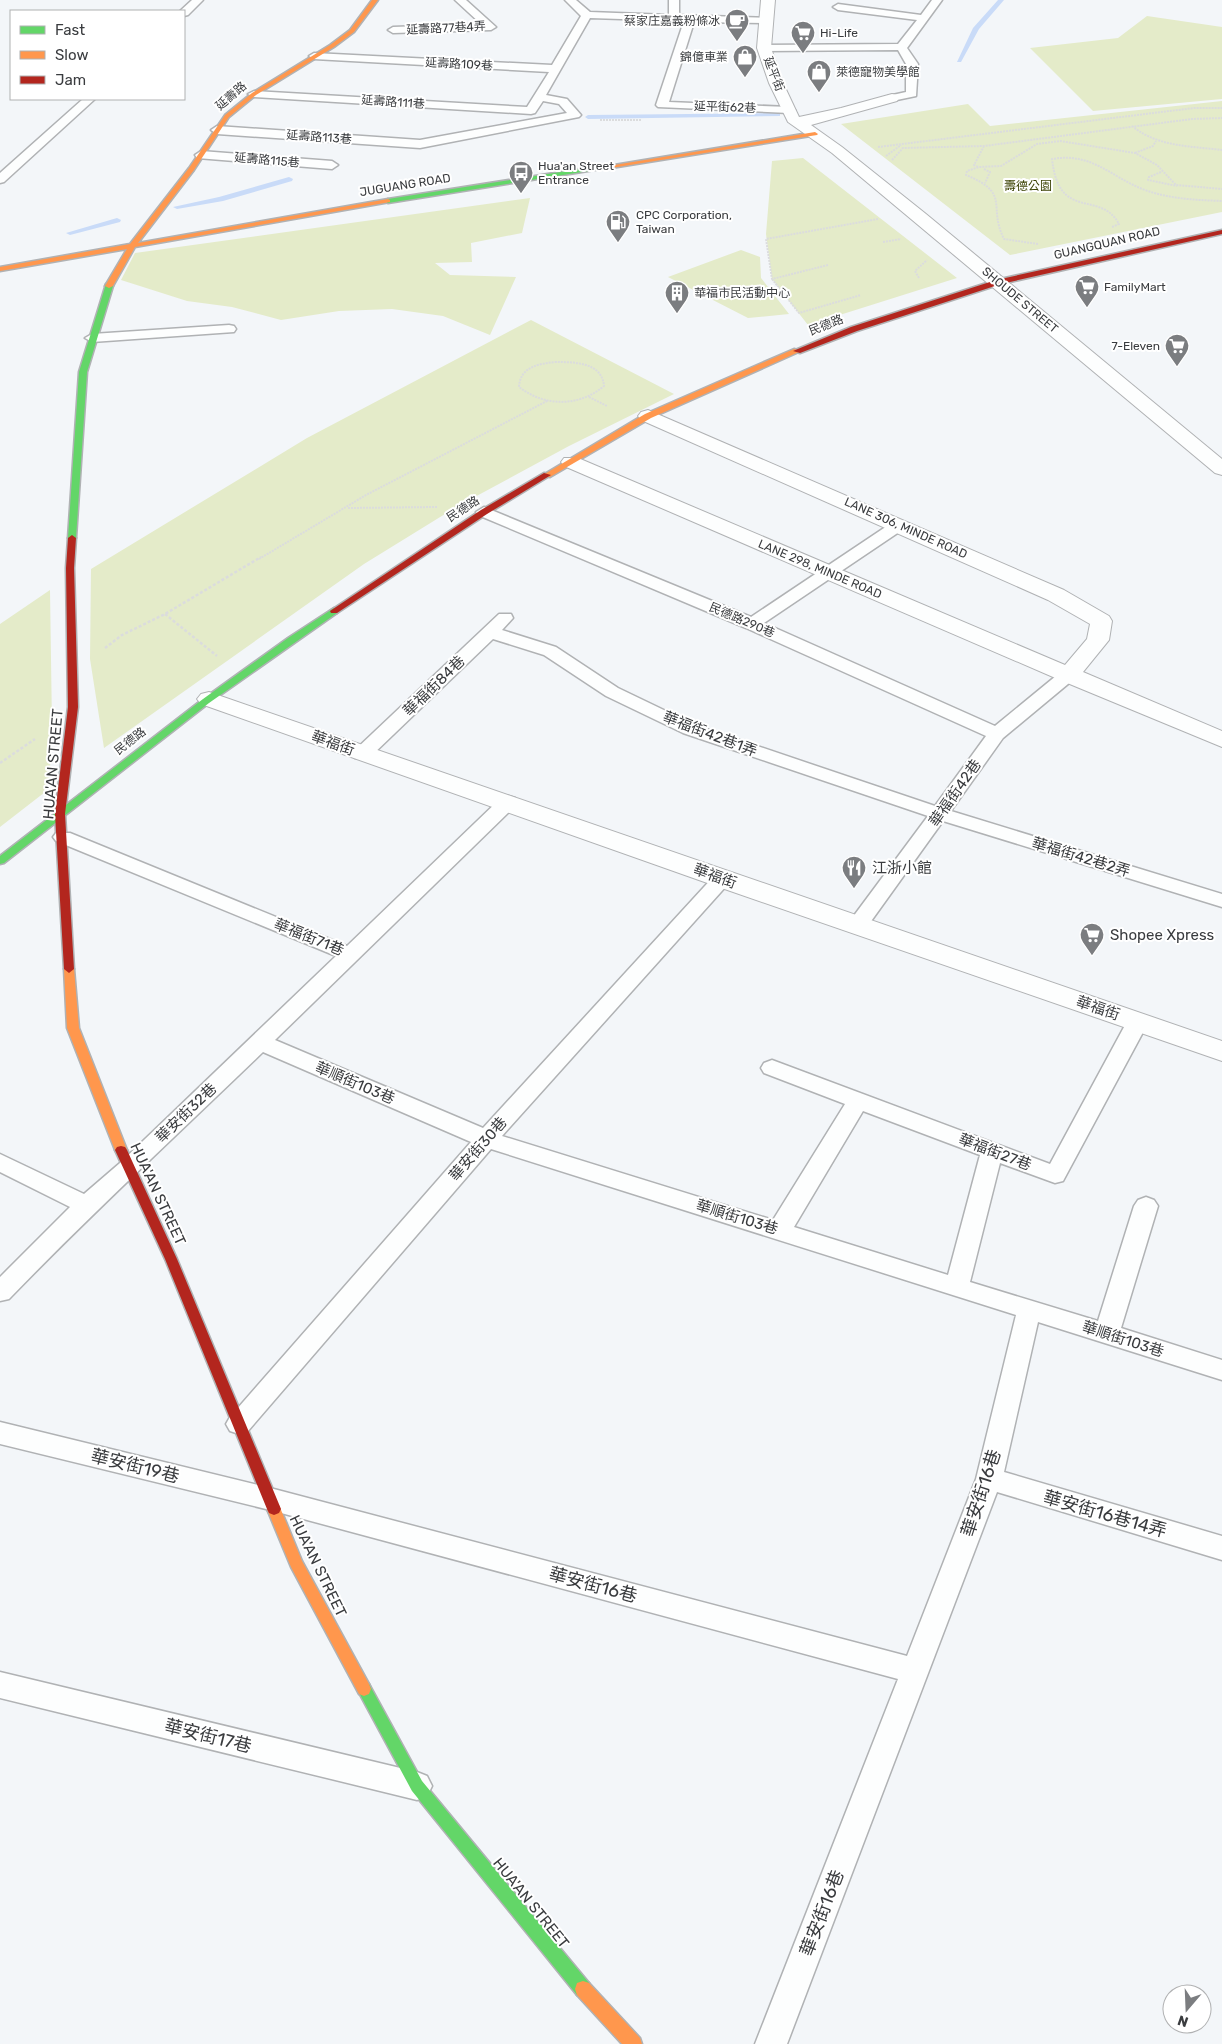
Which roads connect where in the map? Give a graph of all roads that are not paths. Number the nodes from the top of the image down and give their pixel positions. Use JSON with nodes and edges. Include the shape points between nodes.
{"nodes":[{"id":1,"x":198,"y":0,"type":"edge"},
{"id":2,"x":376,"y":0,"type":"edge"},
{"id":3,"x":460,"y":0,"type":"edge"},
{"id":4,"x":570,"y":0,"type":"edge"},
{"id":5,"x":674,"y":0,"type":"edge"},
{"id":6,"x":768,"y":0,"type":"edge"},
{"id":7,"x":937,"y":0,"type":"edge"},
{"id":8,"x":838,"y":7,"type":"dead end"},
{"id":9,"x":185,"y":12,"type":"edge"},
{"id":10,"x":587,"y":15,"type":"junction"},
{"id":11,"x":674,"y":18,"type":"junction"},
{"id":12,"x":690,"y":18,"type":"junction"},
{"id":13,"x":923,"y":18,"type":"junction"},
{"id":14,"x":765,"y":20,"type":"junction"},
{"id":15,"x":393,"y":30,"type":"dead end"},
{"id":16,"x":900,"y":46,"type":"junction"},
{"id":17,"x":764,"y":48,"type":"junction"},
{"id":18,"x":314,"y":56,"type":"junction"},
{"id":19,"x":556,"y":69,"type":"junction"},
{"id":20,"x":254,"y":94,"type":"junction"},
{"id":21,"x":540,"y":97,"type":"junction"},
{"id":22,"x":892,"y":98,"type":"joint"},
{"id":23,"x":88,"y":100,"type":"edge"},
{"id":24,"x":789,"y":110,"type":"junction"},
{"id":25,"x":798,"y":122,"type":"junction"},
{"id":26,"x":217,"y":130,"type":"junction"},
{"id":27,"x":815,"y":134,"type":"junction"},
{"id":28,"x":201,"y":155,"type":"junction"},
{"id":29,"x":332,"y":165,"type":"dead end"},
{"id":30,"x":0,"y":179,"type":"edge"},
{"id":31,"x":1222,"y":232,"type":"edge"},
{"id":32,"x":134,"y":243,"type":"junction"},
{"id":33,"x":0,"y":269,"type":"edge"},
{"id":34,"x":999,"y":282,"type":"junction"},
{"id":35,"x":229,"y":329,"type":"dead end"},
{"id":36,"x":92,"y":338,"type":"junction"},
{"id":37,"x":648,"y":416,"type":"junction"},
{"id":38,"x":572,"y":462,"type":"junction"},
{"id":39,"x":1222,"y":469,"type":"edge"},
{"id":40,"x":484,"y":512,"type":"junction"},
{"id":41,"x":899,"y":525,"type":"junction"},
{"id":42,"x":828,"y":573,"type":"junction"},
{"id":43,"x":505,"y":618,"type":"dead end"},
{"id":44,"x":752,"y":624,"type":"junction"},
{"id":45,"x":490,"y":632,"type":"junction"},
{"id":46,"x":1068,"y":675,"type":"junction"},
{"id":47,"x":209,"y":699,"type":"junction"},
{"id":48,"x":997,"y":734,"type":"junction"},
{"id":49,"x":1222,"y":740,"type":"edge"},
{"id":50,"x":362,"y":754,"type":"junction"},
{"id":51,"x":508,"y":802,"type":"junction"},
{"id":52,"x":60,"y":814,"type":"junction"},
{"id":53,"x":941,"y":814,"type":"junction"},
{"id":54,"x":63,"y":837,"type":"junction"},
{"id":55,"x":0,"y":861,"type":"edge"},
{"id":56,"x":722,"y":879,"type":"junction"},
{"id":57,"x":1222,"y":901,"type":"edge"},
{"id":58,"x":857,"y":926,"type":"junction"},
{"id":59,"x":351,"y":955,"type":"junction"},
{"id":60,"x":1138,"y":1021,"type":"junction"},
{"id":61,"x":260,"y":1042,"type":"junction"},
{"id":62,"x":1222,"y":1051,"type":"edge"},
{"id":63,"x":772,"y":1068,"type":"dead end"},
{"id":64,"x":858,"y":1101,"type":"junction"},
{"id":65,"x":486,"y":1139,"type":"junction"},
{"id":66,"x":992,"y":1151,"type":"junction"},
{"id":67,"x":0,"y":1162,"type":"edge"},
{"id":68,"x":128,"y":1169,"type":"junction"},
{"id":69,"x":86,"y":1205,"type":"junction"},
{"id":70,"x":1146,"y":1206,"type":"dead end"},
{"id":71,"x":779,"y":1230,"type":"junction"},
{"id":72,"x":957,"y":1286,"type":"junction"},
{"id":73,"x":0,"y":1292,"type":"edge"},
{"id":74,"x":1029,"y":1310,"type":"junction"},
{"id":75,"x":1107,"y":1333,"type":"junction"},
{"id":76,"x":1222,"y":1370,"type":"edge"},
{"id":77,"x":239,"y":1424,"type":"junction"},
{"id":78,"x":0,"y":1433,"type":"edge"},
{"id":79,"x":989,"y":1479,"type":"junction"},
{"id":80,"x":270,"y":1499,"type":"junction"},
{"id":81,"x":1222,"y":1548,"type":"edge"},
{"id":82,"x":916,"y":1671,"type":"junction"},
{"id":83,"x":0,"y":1685,"type":"edge"},
{"id":84,"x":416,"y":1786,"type":"junction"},
{"id":85,"x":634,"y":2044,"type":"edge"},
{"id":86,"x":771,"y":2044,"type":"edge"}],
"edges":[{"from":1,"to":9,"type":"lane"},
{"from":2,"to":18,"type":"street","name":"延壽路","via":[[352,31]]},
{"from":3,"to":15,"type":"lane","name":"延壽路77巷4弄","via":[[491,27]]},
{"from":4,"to":10,"type":"lane"},
{"from":5,"to":11,"type":"lane"},
{"from":6,"to":14,"type":"street","name":"延平街"},
{"from":7,"to":13,"type":"lane"},
{"from":8,"to":13,"type":"lane"},
{"from":10,"to":11,"type":"lane"},
{"from":10,"to":19,"type":"lane"},
{"from":11,"to":12,"type":"lane"},
{"from":12,"to":14,"type":"lane"},
{"from":12,"to":24,"type":"lane","name":"延平街62巷","via":[[662,105]]},
{"from":13,"to":16,"type":"lane","via":[[906,44]]},
{"from":14,"to":17,"type":"street","name":"延平街"},
{"from":16,"to":17,"type":"lane"},
{"from":16,"to":22,"type":"lane","via":[[912,64],[912,94]]},
{"from":17,"to":24,"type":"street","name":"延平街"},
{"from":18,"to":19,"type":"lane","name":"延壽路109巷"},
{"from":18,"to":20,"type":"street","name":"延壽路"},
{"from":19,"to":21,"type":"lane"},
{"from":20,"to":21,"type":"lane","name":"延壽路111巷","via":[[531,111]]},
{"from":20,"to":26,"type":"street","name":"延壽路","via":[[227,116]]},
{"from":21,"to":26,"type":"lane","name":"延壽路113巷","via":[[562,101],[576,114],[420,144]]},
{"from":22,"to":25,"type":"street"},
{"from":23,"to":30,"type":"lane"},
{"from":24,"to":25,"type":"street","name":"延平街","via":[[793,120]]},
{"from":25,"to":27,"type":"street","name":"延平街"},
{"from":26,"to":28,"type":"street","name":"延壽路"},
{"from":27,"to":32,"type":"street","name":"JUGUANG ROAD"},
{"from":27,"to":34,"type":"street","name":"SHOUDE STREET"},
{"from":28,"to":29,"type":"lane","name":"延壽路115巷"},
{"from":28,"to":32,"type":"street","name":"延壽路"},
{"from":31,"to":34,"type":"street","name":"GUANGQUAN ROAD"},
{"from":32,"to":33,"type":"street","name":"JUGUANG ROAD"},
{"from":32,"to":36,"type":"street","name":"HUA'AN STREET","via":[[106,291]]},
{"from":34,"to":37,"type":"street","name":"民德路","via":[[800,350]]},
{"from":34,"to":39,"type":"street","name":"SHOUDE STREET"},
{"from":35,"to":36,"type":"lane"},
{"from":36,"to":52,"type":"street","name":"HUA'AN STREET","via":[[83,372],[70,568],[73,706]]},
{"from":37,"to":38,"type":"street","name":"民德路"},
{"from":37,"to":41,"type":"street","name":"LANE 306, MINDE ROAD"},
{"from":38,"to":40,"type":"street","name":"民德路"},
{"from":38,"to":42,"type":"street","name":"LANE 298, MINDE ROAD"},
{"from":40,"to":44,"type":"lane","name":"民德路290巷"},
{"from":40,"to":47,"type":"street","name":"民德路","via":[[270,653]]},
{"from":41,"to":42,"type":"lane"},
{"from":41,"to":46,"type":"street","name":"LANE 306, MINDE ROAD","via":[[1056,594],[1101,621],[1098,640]]},
{"from":42,"to":44,"type":"lane"},
{"from":42,"to":46,"type":"street","name":"LANE 298, MINDE ROAD"},
{"from":43,"to":45,"type":"lane","name":"華福街84巷"},
{"from":44,"to":48,"type":"lane","name":"民德路290巷"},
{"from":45,"to":50,"type":"lane","name":"華福街84巷"},
{"from":45,"to":53,"type":"lane","name":"華福街42巷1弄","via":[[550,651],[612,692],[689,729]]},
{"from":46,"to":48,"type":"lane","name":"華福街42巷"},
{"from":46,"to":49,"type":"street","name":"LANE 298, MINDE ROAD"},
{"from":47,"to":50,"type":"street","name":"華福街"},
{"from":47,"to":52,"type":"street","name":"民德路"},
{"from":48,"to":53,"type":"lane","name":"華福街42巷"},
{"from":50,"to":51,"type":"street","name":"華福街"},
{"from":51,"to":56,"type":"street","name":"華福街"},
{"from":51,"to":59,"type":"lane","name":"華福街71巷"},
{"from":52,"to":54,"type":"street","name":"HUA'AN STREET"},
{"from":52,"to":55,"type":"street","name":"民德路"},
{"from":53,"to":57,"type":"lane","name":"華福街42巷2弄"},
{"from":53,"to":58,"type":"lane","name":"華福街42巷"},
{"from":54,"to":59,"type":"lane","name":"華福街71巷"},
{"from":54,"to":68,"type":"street","name":"HUA'AN STREET","via":[[72,1028]]},
{"from":56,"to":58,"type":"street","name":"華福街"},
{"from":56,"to":65,"type":"lane","name":"華安街30巷"},
{"from":58,"to":60,"type":"street","name":"華福街"},
{"from":59,"to":61,"type":"lane","name":"華安街32巷"},
{"from":60,"to":62,"type":"street","name":"華福街"},
{"from":60,"to":66,"type":"lane","name":"華福街27巷","via":[[1055,1175]]},
{"from":61,"to":65,"type":"lane","name":"華順街103巷"},
{"from":61,"to":68,"type":"lane","name":"華安街32巷"},
{"from":63,"to":64,"type":"lane","name":"華福街27巷"},
{"from":64,"to":66,"type":"lane","name":"華福街27巷"},
{"from":64,"to":71,"type":"lane"},
{"from":65,"to":71,"type":"lane","name":"華順街103巷"},
{"from":65,"to":77,"type":"lane","name":"華安街30巷"},
{"from":66,"to":72,"type":"lane"},
{"from":67,"to":69,"type":"lane"},
{"from":68,"to":69,"type":"lane","name":"華安街32巷"},
{"from":68,"to":77,"type":"street","name":"HUA'AN STREET","via":[[171,1259]]},
{"from":69,"to":73,"type":"lane","name":"華安街32巷"},
{"from":70,"to":75,"type":"lane"},
{"from":71,"to":72,"type":"lane","name":"華順街103巷"},
{"from":72,"to":74,"type":"lane","name":"華順街103巷"},
{"from":74,"to":75,"type":"lane","name":"華順街103巷"},
{"from":74,"to":79,"type":"lane","name":"華安街16巷"},
{"from":75,"to":76,"type":"lane","name":"華順街103巷"},
{"from":77,"to":80,"type":"street","name":"HUA'AN STREET"},
{"from":78,"to":80,"type":"lane","name":"華安街19巷"},
{"from":79,"to":81,"type":"lane","name":"華安街16巷14弄"},
{"from":79,"to":82,"type":"lane","name":"華安街16巷"},
{"from":80,"to":82,"type":"lane","name":"華安街16巷"},
{"from":80,"to":84,"type":"street","name":"HUA'AN STREET","via":[[296,1562]]},
{"from":82,"to":86,"type":"lane","name":"華安街16巷"},
{"from":83,"to":84,"type":"lane","name":"華安街17巷"},
{"from":84,"to":85,"type":"street","name":"HUA'AN STREET","via":[[573,1978]]}]}
